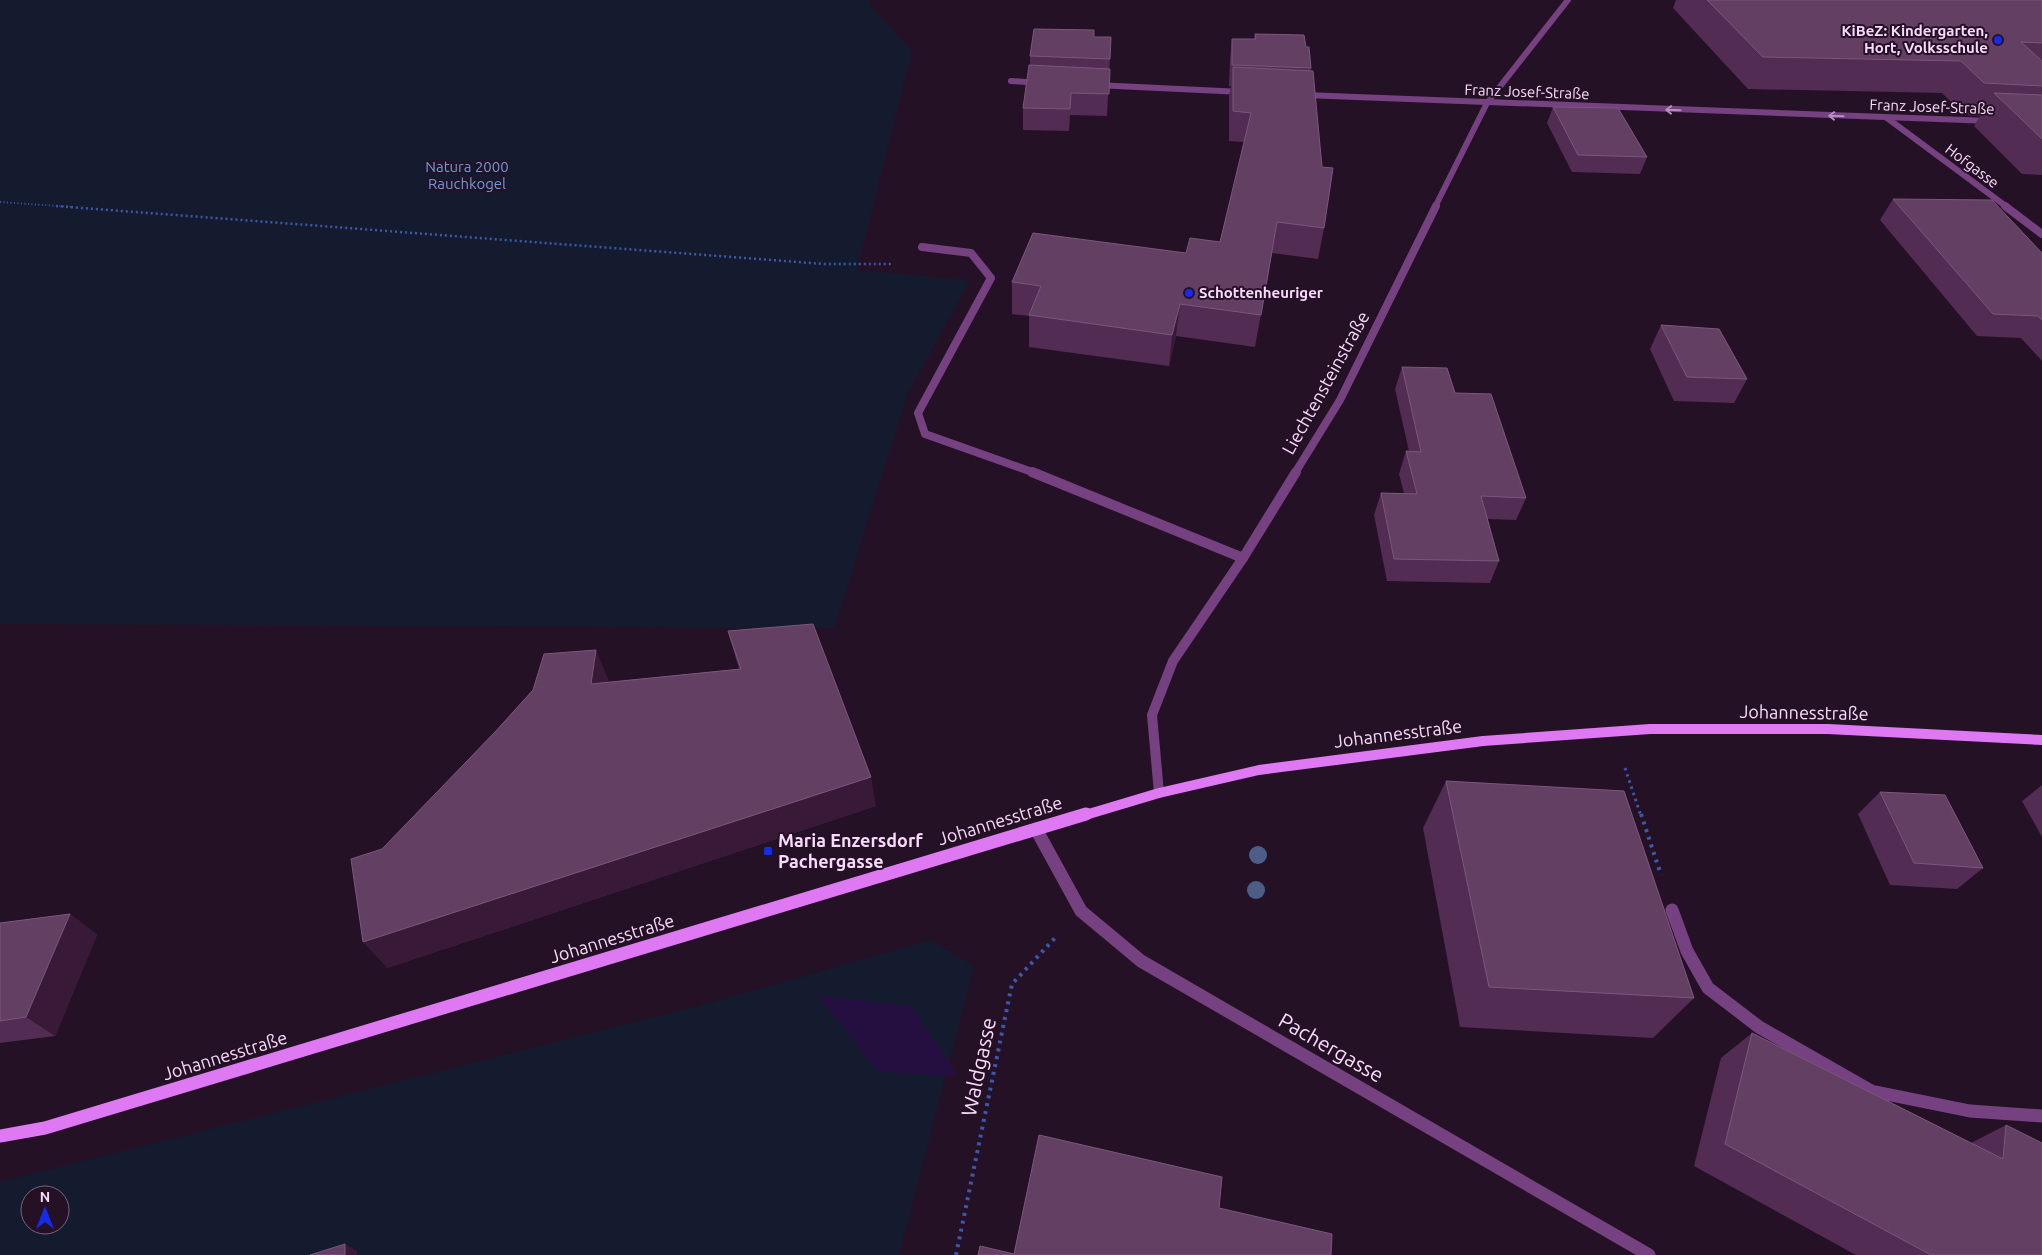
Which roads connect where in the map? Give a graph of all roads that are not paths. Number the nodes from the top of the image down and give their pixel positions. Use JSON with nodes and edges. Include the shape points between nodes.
{"nodes":[{"id":1,"x":1568,"y":0,"type":"edge"},
{"id":2,"x":1011,"y":82,"type":"dead end"},
{"id":3,"x":1051,"y":83,"type":"edge"},
{"id":4,"x":1090,"y":85,"type":"edge"},
{"id":5,"x":1249,"y":92,"type":"edge"},
{"id":6,"x":1299,"y":94,"type":"edge"},
{"id":7,"x":1487,"y":103,"type":"junction"},
{"id":8,"x":1887,"y":118,"type":"junction"},
{"id":9,"x":2003,"y":122,"type":"edge"},
{"id":10,"x":2042,"y":234,"type":"edge"},
{"id":11,"x":922,"y":247,"type":"road end"},
{"id":12,"x":1243,"y":558,"type":"junction"},
{"id":13,"x":2042,"y":740,"type":"edge"},
{"id":14,"x":1159,"y":793,"type":"junction"},
{"id":15,"x":1036,"y":829,"type":"junction"},
{"id":16,"x":1672,"y":910,"type":"road end"},
{"id":17,"x":2042,"y":1116,"type":"edge"},
{"id":18,"x":0,"y":1136,"type":"edge"},
{"id":19,"x":1649,"y":1255,"type":"edge"}],
"edges":[{"from":1,"to":7,"type":"street","name":"Liechtensteinstraße"},
{"from":2,"to":3,"type":"street"},
{"from":4,"to":5,"type":"street"},
{"from":6,"to":7,"type":"street","name":"Franz Josef-Straße"},
{"from":8,"to":7,"type":"street","name":"Franz Josef-Straße","one_way":true},
{"from":7,"to":12,"type":"street","name":"Liechtensteinstraße","via":[[1340,400]]},
{"from":8,"to":9,"type":"street","name":"Franz Josef-Straße"},
{"from":8,"to":10,"type":"street","name":"Hofgasse"},
{"from":11,"to":12,"type":"street","via":[[971,253],[991,278],[918,413],[925,434],[1012,464]]},
{"from":12,"to":14,"type":"street","name":"Liechtensteinstraße","via":[[1173,661],[1152,715]]},
{"from":13,"to":14,"type":"main road","name":"Johannesstraße","via":[[1828,729],[1612,731],[1483,741],[1259,770]]},
{"from":14,"to":15,"type":"main road","name":"Johannesstraße"},
{"from":15,"to":18,"type":"main road","name":"Johannesstraße","via":[[45,1128]]},
{"from":15,"to":19,"type":"street","name":"Pachergasse","via":[[1082,911],[1141,961]]},
{"from":16,"to":17,"type":"street","via":[[1686,951],[1708,988],[1759,1027],[1871,1091],[1970,1111]]}]}
